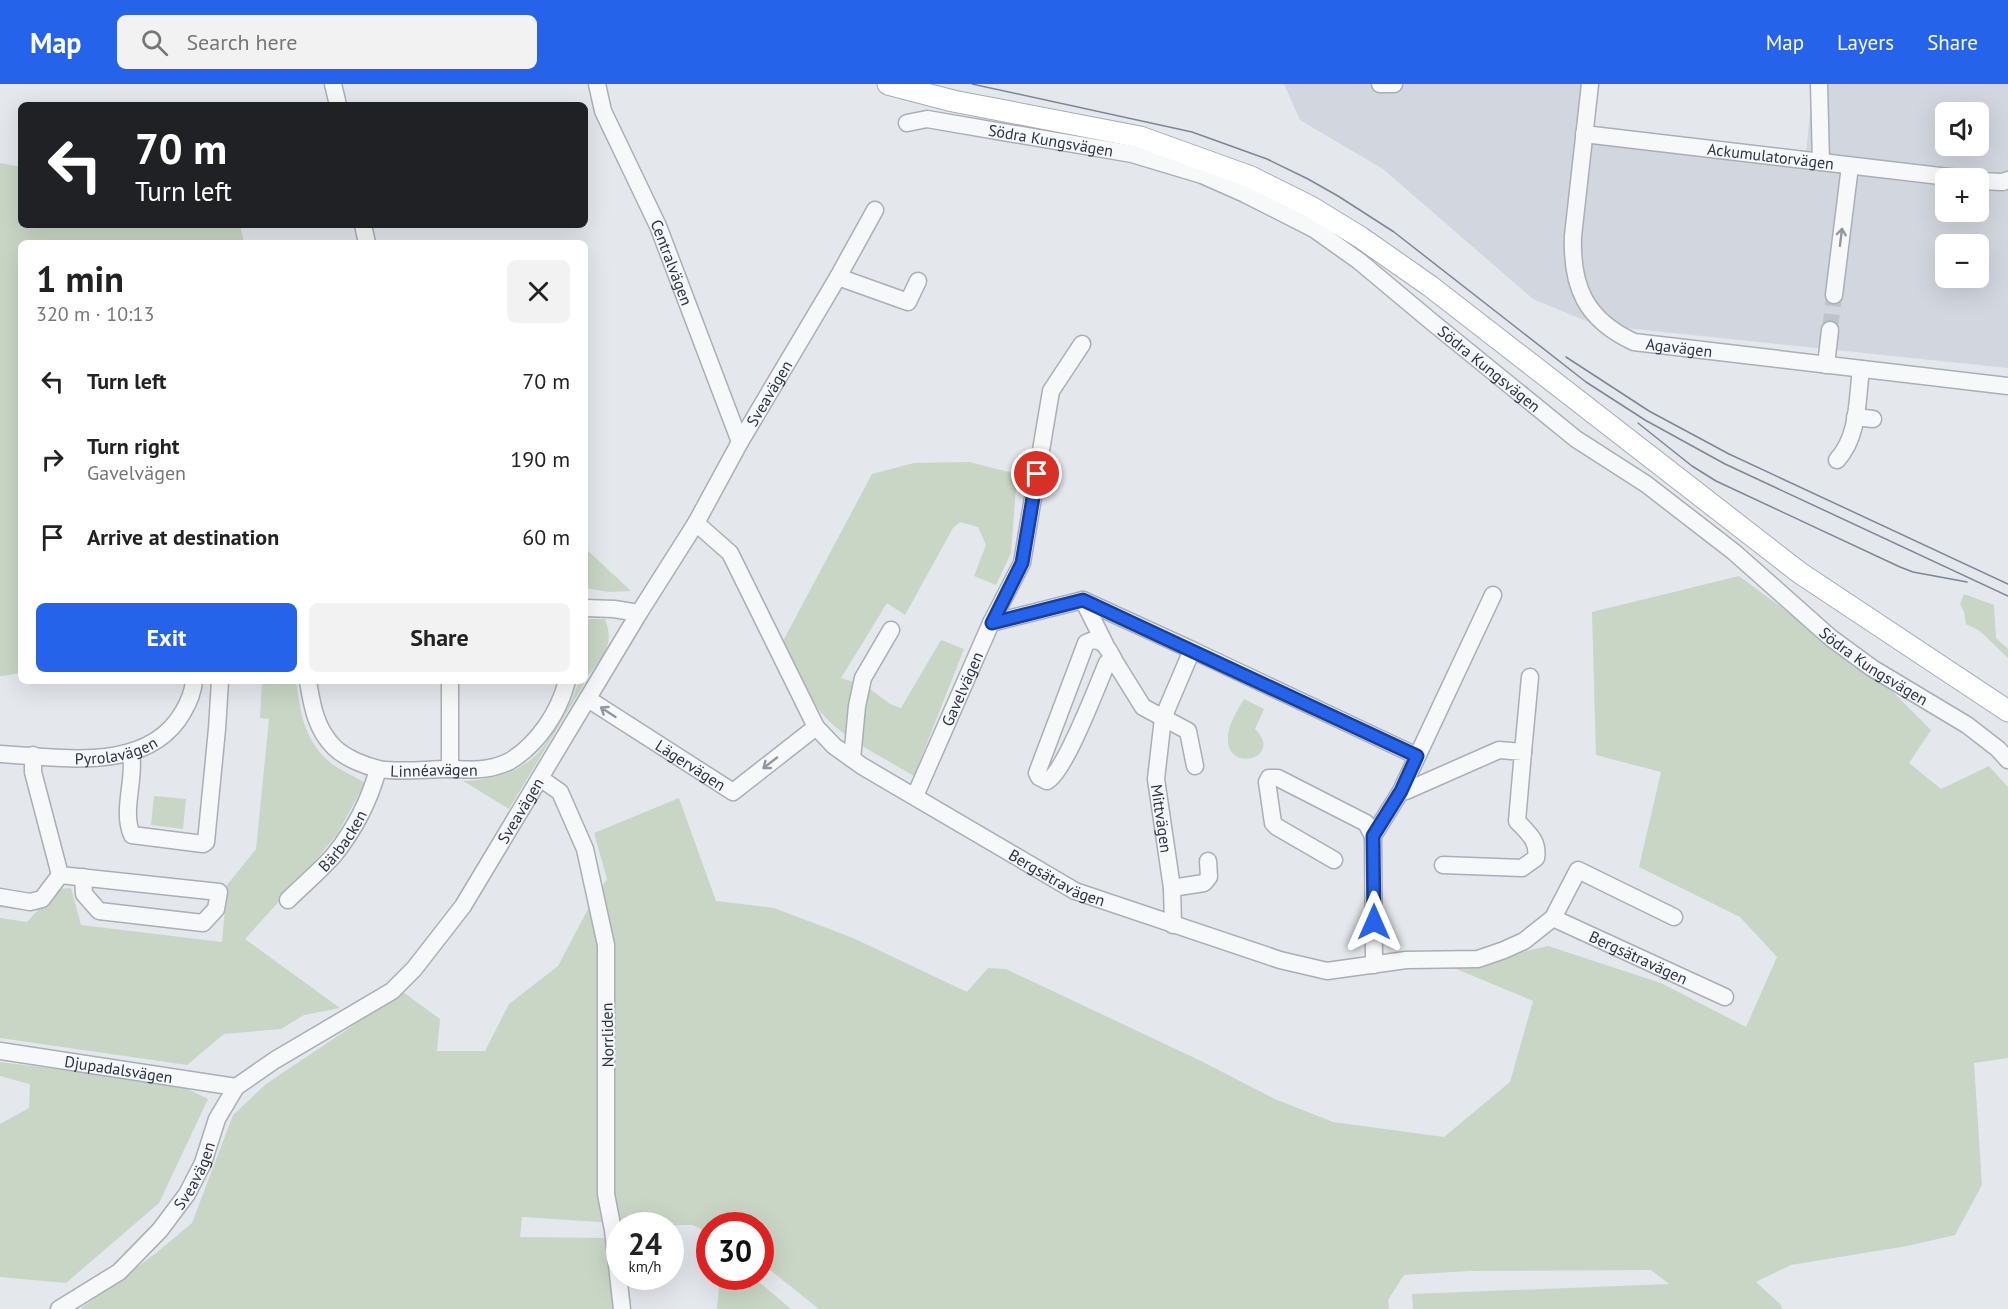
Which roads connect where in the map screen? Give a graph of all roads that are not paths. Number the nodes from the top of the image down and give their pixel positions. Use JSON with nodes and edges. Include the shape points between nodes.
{"nodes":[{"id":1,"x":333,"y":84,"type":"edge"},
{"id":2,"x":597,"y":84,"type":"edge"},
{"id":3,"x":888,"y":84,"type":"edge"},
{"id":4,"x":1380,"y":84,"type":"edge"},
{"id":5,"x":1394,"y":84,"type":"edge"},
{"id":6,"x":1590,"y":84,"type":"edge"},
{"id":7,"x":1819,"y":84,"type":"edge"},
{"id":8,"x":337,"y":102,"type":"edge"},
{"id":9,"x":907,"y":123,"type":"dead end"},
{"id":10,"x":1584,"y":134,"type":"junction"},
{"id":11,"x":1821,"y":162,"type":"junction"},
{"id":12,"x":1850,"y":166,"type":"junction"},
{"id":13,"x":1935,"y":176,"type":"edge"},
{"id":14,"x":2008,"y":180,"type":"edge"},
{"id":15,"x":1989,"y":181,"type":"edge"},
{"id":16,"x":875,"y":210,"type":"dead end"},
{"id":17,"x":838,"y":277,"type":"junction"},
{"id":18,"x":918,"y":281,"type":"dead end"},
{"id":19,"x":1834,"y":295,"type":"tunnel mouth"},
{"id":20,"x":1830,"y":330,"type":"tunnel mouth"},
{"id":21,"x":1082,"y":344,"type":"dead end"},
{"id":22,"x":1826,"y":365,"type":"junction"},
{"id":23,"x":1861,"y":369,"type":"junction"},
{"id":24,"x":2008,"y":386,"type":"edge"},
{"id":25,"x":1855,"y":417,"type":"junction"},
{"id":26,"x":1873,"y":419,"type":"dead end"},
{"id":27,"x":740,"y":442,"type":"junction"},
{"id":28,"x":1837,"y":460,"type":"dead end"},
{"id":29,"x":696,"y":523,"type":"junction"},
{"id":30,"x":1493,"y":595,"type":"dead end"},
{"id":31,"x":1083,"y":600,"type":"junction"},
{"id":32,"x":588,"y":608,"type":"edge"},
{"id":33,"x":639,"y":613,"type":"junction"},
{"id":34,"x":992,"y":623,"type":"junction"},
{"id":35,"x":891,"y":630,"type":"dead end"},
{"id":36,"x":1105,"y":644,"type":"junction"},
{"id":37,"x":1192,"y":650,"type":"junction"},
{"id":38,"x":1115,"y":662,"type":"junction"},
{"id":39,"x":1530,"y":677,"type":"dead end"},
{"id":40,"x":193,"y":684,"type":"edge"},
{"id":41,"x":220,"y":684,"type":"edge"},
{"id":42,"x":309,"y":684,"type":"edge"},
{"id":43,"x":450,"y":684,"type":"edge"},
{"id":44,"x":566,"y":684,"type":"edge"},
{"id":45,"x":588,"y":699,"type":"junction"},
{"id":46,"x":1989,"y":700,"type":"junction"},
{"id":47,"x":2008,"y":711,"type":"edge"},
{"id":48,"x":1164,"y":716,"type":"junction"},
{"id":49,"x":2008,"y":726,"type":"edge"},
{"id":50,"x":816,"y":727,"type":"junction"},
{"id":51,"x":131,"y":752,"type":"junction"},
{"id":52,"x":1523,"y":752,"type":"junction"},
{"id":53,"x":0,"y":754,"type":"edge"},
{"id":54,"x":33,"y":755,"type":"junction"},
{"id":55,"x":1417,"y":756,"type":"junction"},
{"id":56,"x":852,"y":759,"type":"junction"},
{"id":57,"x":2008,"y":760,"type":"edge"},
{"id":58,"x":1195,"y":766,"type":"dead end"},
{"id":59,"x":378,"y":769,"type":"junction"},
{"id":60,"x":450,"y":769,"type":"junction"},
{"id":61,"x":540,"y":778,"type":"junction"},
{"id":62,"x":1401,"y":791,"type":"junction"},
{"id":63,"x":915,"y":796,"type":"junction"},
{"id":64,"x":1373,"y":836,"type":"junction"},
{"id":65,"x":1334,"y":860,"type":"dead end"},
{"id":66,"x":1208,"y":861,"type":"dead end"},
{"id":67,"x":1443,"y":865,"type":"dead end"},
{"id":68,"x":60,"y":874,"type":"junction"},
{"id":69,"x":83,"y":877,"type":"junction"},
{"id":70,"x":1172,"y":888,"type":"junction"},
{"id":71,"x":0,"y":897,"type":"edge"},
{"id":72,"x":288,"y":900,"type":"dead end"},
{"id":73,"x":1674,"y":917,"type":"dead end"},
{"id":74,"x":1553,"y":918,"type":"junction"},
{"id":75,"x":1173,"y":925,"type":"junction"},
{"id":76,"x":1374,"y":965,"type":"junction"},
{"id":77,"x":1725,"y":997,"type":"dead end"},
{"id":78,"x":0,"y":1052,"type":"edge"},
{"id":79,"x":236,"y":1087,"type":"junction"},
{"id":80,"x":58,"y":1309,"type":"edge"},
{"id":81,"x":622,"y":1309,"type":"edge"}],
"edges":[{"from":1,"to":8,"type":"street"},
{"from":2,"to":27,"type":"street","name":"Centralvägen","via":[[603,111],[658,226]]},
{"from":3,"to":46,"type":"main road","name":"Södra Kungsvägen","via":[[953,101],[1140,137],[1251,177],[1311,207],[1430,286],[1800,573]]},
{"from":4,"to":5,"type":"street"},
{"from":6,"to":10,"type":"street","name":"Agavägen"},
{"from":7,"to":11,"type":"street"},
{"from":9,"to":57,"type":"street","name":"Södra Kungsvägen","via":[[927,118],[1132,154],[1202,175],[1314,229],[1359,261],[1576,439],[1646,484],[1734,552],[1831,638],[1872,668],[1967,725]]},
{"from":10,"to":11,"type":"street","name":"Ackumulatorvägen"},
{"from":10,"to":22,"type":"street","name":"Agavägen","via":[[1572,260],[1581,293],[1604,324],[1634,342]]},
{"from":11,"to":12,"type":"street","name":"Ackumulatorvägen"},
{"from":12,"to":13,"type":"street","name":"Ackumulatorvägen"},
{"from":19,"to":12,"type":"street","one_way":true},
{"from":14,"to":15,"type":"street"},
{"from":16,"to":17,"type":"street","name":"Sveavägen"},
{"from":17,"to":18,"type":"street","via":[[908,302]]},
{"from":17,"to":27,"type":"street","name":"Sveavägen"},
{"from":20,"to":22,"type":"street"},
{"from":21,"to":34,"type":"street","name":"Gavelvägen","via":[[1051,391],[1022,563]]},
{"from":22,"to":23,"type":"street","name":"Agavägen"},
{"from":23,"to":24,"type":"street","name":"Agavägen"},
{"from":23,"to":25,"type":"street"},
{"from":25,"to":26,"type":"street"},
{"from":25,"to":28,"type":"street","via":[[1849,444]]},
{"from":27,"to":29,"type":"street","name":"Sveavägen"},
{"from":29,"to":33,"type":"street","name":"Sveavägen"},
{"from":29,"to":50,"type":"street","name":"Bergsätravägen","via":[[730,553]]},
{"from":30,"to":55,"type":"street"},
{"from":31,"to":34,"type":"street"},
{"from":31,"to":36,"type":"street"},
{"from":31,"to":37,"type":"street"},
{"from":32,"to":33,"type":"street"},
{"from":33,"to":45,"type":"street","name":"Sveavägen"},
{"from":34,"to":63,"type":"street","name":"Gavelvägen"},
{"from":35,"to":56,"type":"street","via":[[863,678]]},
{"from":36,"to":38,"type":"street"},
{"from":36,"to":38,"type":"street","via":[[1091,640],[1082,651],[1037,773],[1042,780],[1052,779],[1058,770],[1107,663]]},
{"from":37,"to":48,"type":"street","name":"Mittvägen"},
{"from":37,"to":55,"type":"street"},
{"from":38,"to":48,"type":"street","via":[[1143,707]]},
{"from":39,"to":52,"type":"street"},
{"from":40,"to":51,"type":"street","name":"Pyrolavägen","via":[[188,703],[167,734]]},
{"from":41,"to":51,"type":"street","via":[[206,842],[132,835],[127,825]]},
{"from":42,"to":59,"type":"street","name":"Linnéavägen","via":[[314,716],[334,747]]},
{"from":43,"to":60,"type":"street"},
{"from":44,"to":60,"type":"street","name":"Linnéavägen","via":[[548,723],[524,752],[487,769]]},
{"from":50,"to":45,"type":"street","name":"Lägervägen","one_way":true,"via":[[733,792]]},
{"from":45,"to":61,"type":"street","name":"Sveavägen"},
{"from":46,"to":47,"type":"main road","name":"Södra Kungsvägen"},
{"from":46,"to":49,"type":"main road","name":"Södra Kungsvägen"},
{"from":48,"to":58,"type":"street","via":[[1188,731]]},
{"from":48,"to":70,"type":"street","name":"Mittvägen","via":[[1156,779]]},
{"from":50,"to":56,"type":"street","name":"Bergsätravägen"},
{"from":51,"to":54,"type":"street","name":"Pyrolavägen","via":[[82,758]]},
{"from":52,"to":62,"type":"street","via":[[1499,750]]},
{"from":52,"to":67,"type":"street","via":[[1516,821],[1536,841],[1536,858],[1522,868]]},
{"from":53,"to":54,"type":"street","name":"Pyrolavägen"},
{"from":54,"to":68,"type":"street","via":[[33,772]]},
{"from":55,"to":62,"type":"street"},
{"from":56,"to":63,"type":"street","name":"Bergsätravägen"},
{"from":59,"to":60,"type":"street","name":"Linnéavägen"},
{"from":59,"to":72,"type":"street","name":"Bärbacken","via":[[355,824],[334,855]]},
{"from":61,"to":79,"type":"street","name":"Sveavägen","via":[[463,906],[414,969],[392,991]]},
{"from":61,"to":81,"type":"street","name":"Norrliden","via":[[560,792],[585,849],[606,945],[606,1194]]},
{"from":62,"to":64,"type":"street"},
{"from":63,"to":75,"type":"street","name":"Bergsätravägen","via":[[1075,891]]},
{"from":64,"to":65,"type":"street","via":[[1366,823],[1278,777],[1269,778],[1272,816],[1277,827]]},
{"from":64,"to":76,"type":"street"},
{"from":66,"to":70,"type":"street","via":[[1209,877],[1204,883]]},
{"from":68,"to":69,"type":"street"},
{"from":68,"to":71,"type":"street","via":[[42,898],[30,902]]},
{"from":69,"to":69,"type":"street","via":[[219,892],[216,909],[203,923],[99,911],[84,894]]},
{"from":70,"to":75,"type":"street","name":"Mittvägen"},
{"from":73,"to":74,"type":"street","name":"Bergsätravägen","via":[[1578,870]]},
{"from":74,"to":76,"type":"street","name":"Bergsätravägen","via":[[1524,941],[1478,959],[1406,960]]},
{"from":74,"to":77,"type":"street","name":"Bergsätravägen"},
{"from":75,"to":76,"type":"street","name":"Bergsätravägen","via":[[1327,971]]},
{"from":78,"to":79,"type":"street","name":"Djupadalsvägen"},
{"from":79,"to":80,"type":"street","name":"Sveavägen","via":[[218,1119],[192,1184],[160,1230],[119,1272]]}]}
